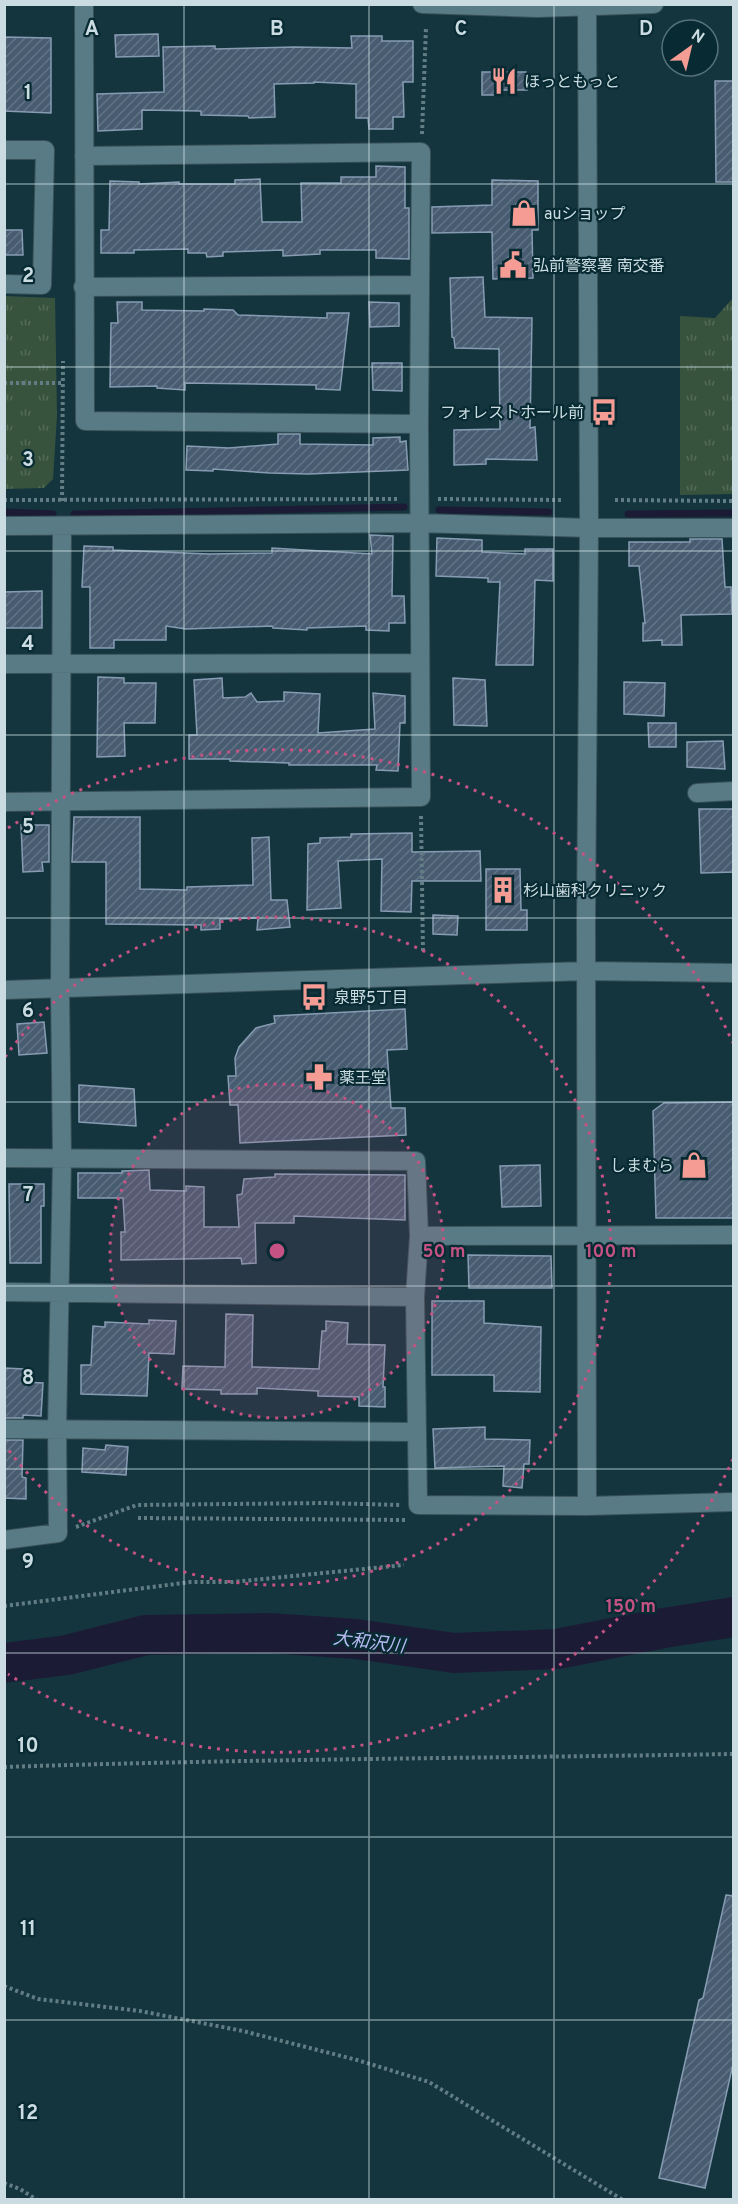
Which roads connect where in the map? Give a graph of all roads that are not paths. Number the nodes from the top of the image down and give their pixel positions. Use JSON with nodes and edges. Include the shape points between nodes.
{"nodes":[{"id":1,"x":84,"y":4,"type":"edge"},
{"id":2,"x":422,"y":4,"type":"edge"},
{"id":3,"x":654,"y":4,"type":"edge"},
{"id":4,"x":588,"y":6,"type":"edge"},
{"id":5,"x":4,"y":150,"type":"edge"},
{"id":6,"x":84,"y":156,"type":"junction"},
{"id":7,"x":4,"y":284,"type":"edge"},
{"id":8,"x":420,"y":285,"type":"junction"},
{"id":9,"x":83,"y":287,"type":"junction"},
{"id":10,"x":419,"y":424,"type":"junction"},
{"id":11,"x":419,"y":523,"type":"junction"},
{"id":12,"x":4,"y":526,"type":"edge"},
{"id":13,"x":62,"y":526,"type":"junction"},
{"id":14,"x":589,"y":528,"type":"junction"},
{"id":15,"x":734,"y":528,"type":"edge"},
{"id":16,"x":419,"y":663,"type":"junction"},
{"id":17,"x":4,"y":664,"type":"edge"},
{"id":18,"x":61,"y":664,"type":"junction"},
{"id":19,"x":734,"y":791,"type":"edge"},
{"id":20,"x":697,"y":793,"type":"dead end"},
{"id":21,"x":4,"y":802,"type":"edge"},
{"id":22,"x":61,"y":802,"type":"junction"},
{"id":23,"x":586,"y":971,"type":"junction"},
{"id":24,"x":734,"y":973,"type":"edge"},
{"id":25,"x":4,"y":990,"type":"edge"},
{"id":26,"x":60,"y":990,"type":"junction"},
{"id":27,"x":4,"y":1158,"type":"edge"},
{"id":28,"x":62,"y":1158,"type":"junction"},
{"id":29,"x":588,"y":1234,"type":"junction"},
{"id":30,"x":734,"y":1235,"type":"edge"},
{"id":31,"x":419,"y":1236,"type":"junction"},
{"id":32,"x":4,"y":1292,"type":"edge"},
{"id":33,"x":60,"y":1292,"type":"junction"},
{"id":34,"x":415,"y":1297,"type":"junction"},
{"id":35,"x":4,"y":1429,"type":"edge"},
{"id":36,"x":57,"y":1429,"type":"junction"},
{"id":37,"x":416,"y":1432,"type":"junction"},
{"id":38,"x":734,"y":1502,"type":"edge"},
{"id":39,"x":587,"y":1506,"type":"junction"},
{"id":40,"x":4,"y":1540,"type":"edge"}],
"edges":[{"from":1,"to":6,"type":"street"},
{"from":2,"to":4,"type":"street"},
{"from":3,"to":4,"type":"street"},
{"from":4,"to":14,"type":"street"},
{"from":5,"to":7,"type":"street","via":[[45,150],[42,285]]},
{"from":6,"to":8,"type":"street","via":[[421,152]]},
{"from":6,"to":9,"type":"street"},
{"from":8,"to":9,"type":"street"},
{"from":8,"to":10,"type":"street"},
{"from":9,"to":10,"type":"street","via":[[85,421]]},
{"from":10,"to":11,"type":"street"},
{"from":11,"to":13,"type":"street"},
{"from":11,"to":14,"type":"street"},
{"from":11,"to":16,"type":"street"},
{"from":12,"to":13,"type":"street"},
{"from":13,"to":18,"type":"street"},
{"from":14,"to":15,"type":"street"},
{"from":14,"to":23,"type":"street"},
{"from":16,"to":18,"type":"street"},
{"from":16,"to":22,"type":"street","via":[[421,797]]},
{"from":17,"to":18,"type":"street"},
{"from":18,"to":22,"type":"street"},
{"from":19,"to":20,"type":"street"},
{"from":21,"to":22,"type":"street"},
{"from":22,"to":26,"type":"street"},
{"from":23,"to":24,"type":"street"},
{"from":23,"to":26,"type":"street"},
{"from":23,"to":29,"type":"street"},
{"from":25,"to":26,"type":"street"},
{"from":26,"to":28,"type":"street"},
{"from":27,"to":28,"type":"street"},
{"from":28,"to":31,"type":"street","via":[[416,1161]]},
{"from":28,"to":33,"type":"street"},
{"from":29,"to":30,"type":"street"},
{"from":29,"to":31,"type":"street"},
{"from":29,"to":39,"type":"street"},
{"from":31,"to":34,"type":"street"},
{"from":32,"to":33,"type":"street"},
{"from":33,"to":34,"type":"street"},
{"from":33,"to":36,"type":"street"},
{"from":34,"to":37,"type":"street"},
{"from":35,"to":36,"type":"street"},
{"from":36,"to":37,"type":"street"},
{"from":36,"to":40,"type":"street","via":[[58,1533]]},
{"from":37,"to":39,"type":"street","via":[[417,1505]]},
{"from":38,"to":39,"type":"street"}]}
